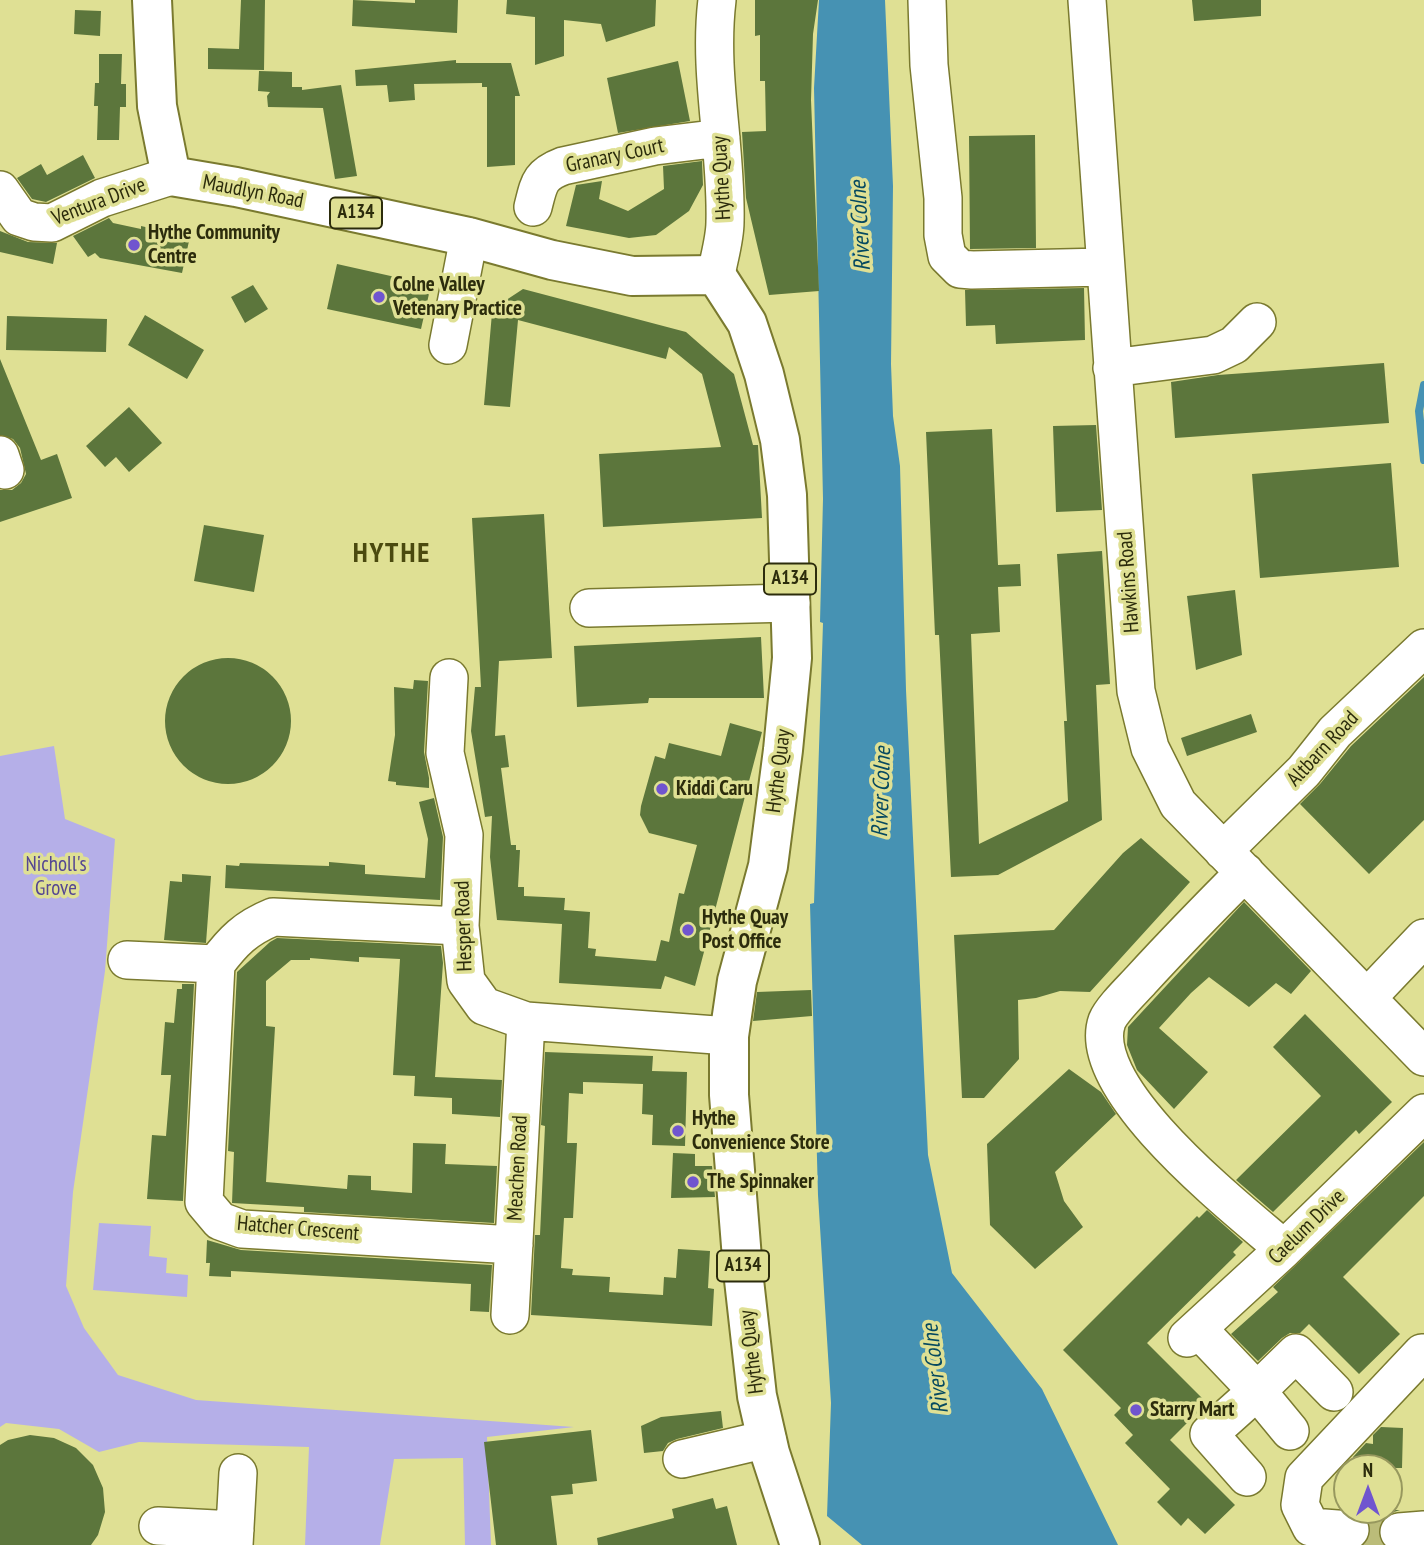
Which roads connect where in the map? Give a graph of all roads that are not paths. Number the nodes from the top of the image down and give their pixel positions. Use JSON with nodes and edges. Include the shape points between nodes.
{"nodes":[{"id":1,"x":152,"y":0,"type":"edge"},
{"id":2,"x":717,"y":0,"type":"edge"},
{"id":3,"x":927,"y":0,"type":"edge"},
{"id":4,"x":1087,"y":0,"type":"edge"},
{"id":5,"x":721,"y":138,"type":"junction"},
{"id":6,"x":171,"y":176,"type":"junction"},
{"id":7,"x":0,"y":190,"type":"edge"},
{"id":8,"x":533,"y":207,"type":"dead end"},
{"id":9,"x":469,"y":237,"type":"junction"},
{"id":10,"x":1105,"y":267,"type":"junction"},
{"id":11,"x":716,"y":275,"type":"junction"},
{"id":12,"x":1256,"y":322,"type":"dead end"},
{"id":13,"x":448,"y":345,"type":"dead end"},
{"id":14,"x":1112,"y":368,"type":"junction"},
{"id":15,"x":791,"y":603,"type":"junction"},
{"id":16,"x":589,"y":608,"type":"dead end"},
{"id":17,"x":1424,"y":648,"type":"edge"},
{"id":18,"x":449,"y":678,"type":"dead end"},
{"id":19,"x":1234,"y":862,"type":"junction"},
{"id":20,"x":460,"y":926,"type":"junction"},
{"id":21,"x":1424,"y":938,"type":"edge"},
{"id":22,"x":127,"y":960,"type":"dead end"},
{"id":23,"x":216,"y":964,"type":"junction"},
{"id":24,"x":1367,"y":998,"type":"junction"},
{"id":25,"x":526,"y":1021,"type":"junction"},
{"id":26,"x":729,"y":1036,"type":"junction"},
{"id":27,"x":1424,"y":1057,"type":"edge"},
{"id":28,"x":1424,"y":1113,"type":"edge"},
{"id":29,"x":514,"y":1245,"type":"junction"},
{"id":30,"x":1284,"y":1250,"type":"junction"},
{"id":31,"x":510,"y":1315,"type":"dead end"},
{"id":32,"x":1423,"y":1356,"type":"edge"},
{"id":33,"x":1256,"y":1391,"type":"junction"},
{"id":34,"x":1334,"y":1392,"type":"dead end"},
{"id":35,"x":1290,"y":1431,"type":"dead end"},
{"id":36,"x":767,"y":1439,"type":"junction"},
{"id":37,"x":682,"y":1459,"type":"dead end"},
{"id":38,"x":238,"y":1473,"type":"dead end"},
{"id":39,"x":1247,"y":1477,"type":"dead end"},
{"id":40,"x":158,"y":1526,"type":"dead end"},
{"id":41,"x":1350,"y":1530,"type":"tunnel mouth"},
{"id":42,"x":234,"y":1538,"type":"edge"},
{"id":43,"x":800,"y":1545,"type":"edge"}],
"edges":[{"from":1,"to":6,"type":"main road","via":[[157,106]]},
{"from":2,"to":5,"type":"street","name":"Hythe Quay","via":[[714,25]]},
{"from":3,"to":10,"type":"street","via":[[947,256],[960,269],[972,270]]},
{"from":4,"to":10,"type":"street","name":"Hawkins Road"},
{"from":5,"to":8,"type":"street","name":"Granary Court","via":[[655,146],[551,170],[540,180]]},
{"from":5,"to":11,"type":"street","name":"Hythe Quay","via":[[726,225]]},
{"from":6,"to":7,"type":"street","name":"Ventura Drive","via":[[102,198],[52,223],[19,217]]},
{"from":6,"to":9,"type":"main road","name":"Maudlyn Road","number":"A134"},
{"from":9,"to":11,"type":"main road","name":"Maudlyn Road","number":"A134","via":[[632,276]]},
{"from":9,"to":13,"type":"street"},
{"from":10,"to":14,"type":"street","name":"Hawkins Road"},
{"from":11,"to":15,"type":"main road","name":"Hythe Quay","number":"A134","via":[[747,323],[780,440],[788,495]]},
{"from":12,"to":14,"type":"street","via":[[1234,345],[1213,355]]},
{"from":14,"to":19,"type":"street","name":"Hawkins Road","via":[[1136,691],[1150,748],[1178,804]]},
{"from":15,"to":16,"type":"street"},
{"from":15,"to":26,"type":"main road","name":"Hythe Quay","number":"A134","via":[[792,657],[768,866],[737,981]]},
{"from":17,"to":19,"type":"street","name":"Altbarn Road","via":[[1335,732]]},
{"from":18,"to":20,"type":"street","name":"Hesper Road","via":[[445,753],[464,835]]},
{"from":19,"to":24,"type":"street","name":"Hawkins Road"},
{"from":19,"to":30,"type":"street","name":"Altbarn Road","via":[[1190,926],[1108,1021],[1105,1045],[1127,1097],[1152,1127]]},
{"from":20,"to":23,"type":"street","via":[[273,917],[252,926]]},
{"from":20,"to":25,"type":"street","name":"Hesper Road","via":[[466,981],[484,1006]]},
{"from":21,"to":24,"type":"street"},
{"from":22,"to":23,"type":"street"},
{"from":23,"to":29,"type":"street","name":"Hatcher Crescent","via":[[204,1202],[220,1221],[242,1229]]},
{"from":24,"to":27,"type":"street","name":"Hawkins Road"},
{"from":25,"to":26,"type":"street","name":"Hesper Road"},
{"from":25,"to":29,"type":"street","name":"Meachen Road"},
{"from":26,"to":36,"type":"main road","name":"Hythe Quay","number":"A134","via":[[729,1095],[743,1271],[757,1396]]},
{"from":28,"to":30,"type":"street","name":"Caelum Drive"},
{"from":29,"to":31,"type":"street","name":"Meachen Road"},
{"from":30,"to":33,"type":"street","name":"Caelum Drive","via":[[1192,1333]]},
{"from":32,"to":41,"type":"street","via":[[1304,1478],[1300,1505],[1311,1527]]},
{"from":33,"to":34,"type":"street","via":[[1296,1353]]},
{"from":33,"to":35,"type":"street"},
{"from":33,"to":39,"type":"street","via":[[1209,1434]]},
{"from":36,"to":37,"type":"street"},
{"from":36,"to":43,"type":"main road","name":"Hythe Quay","number":"A134"},
{"from":38,"to":42,"type":"street"},
{"from":40,"to":42,"type":"street"}]}
